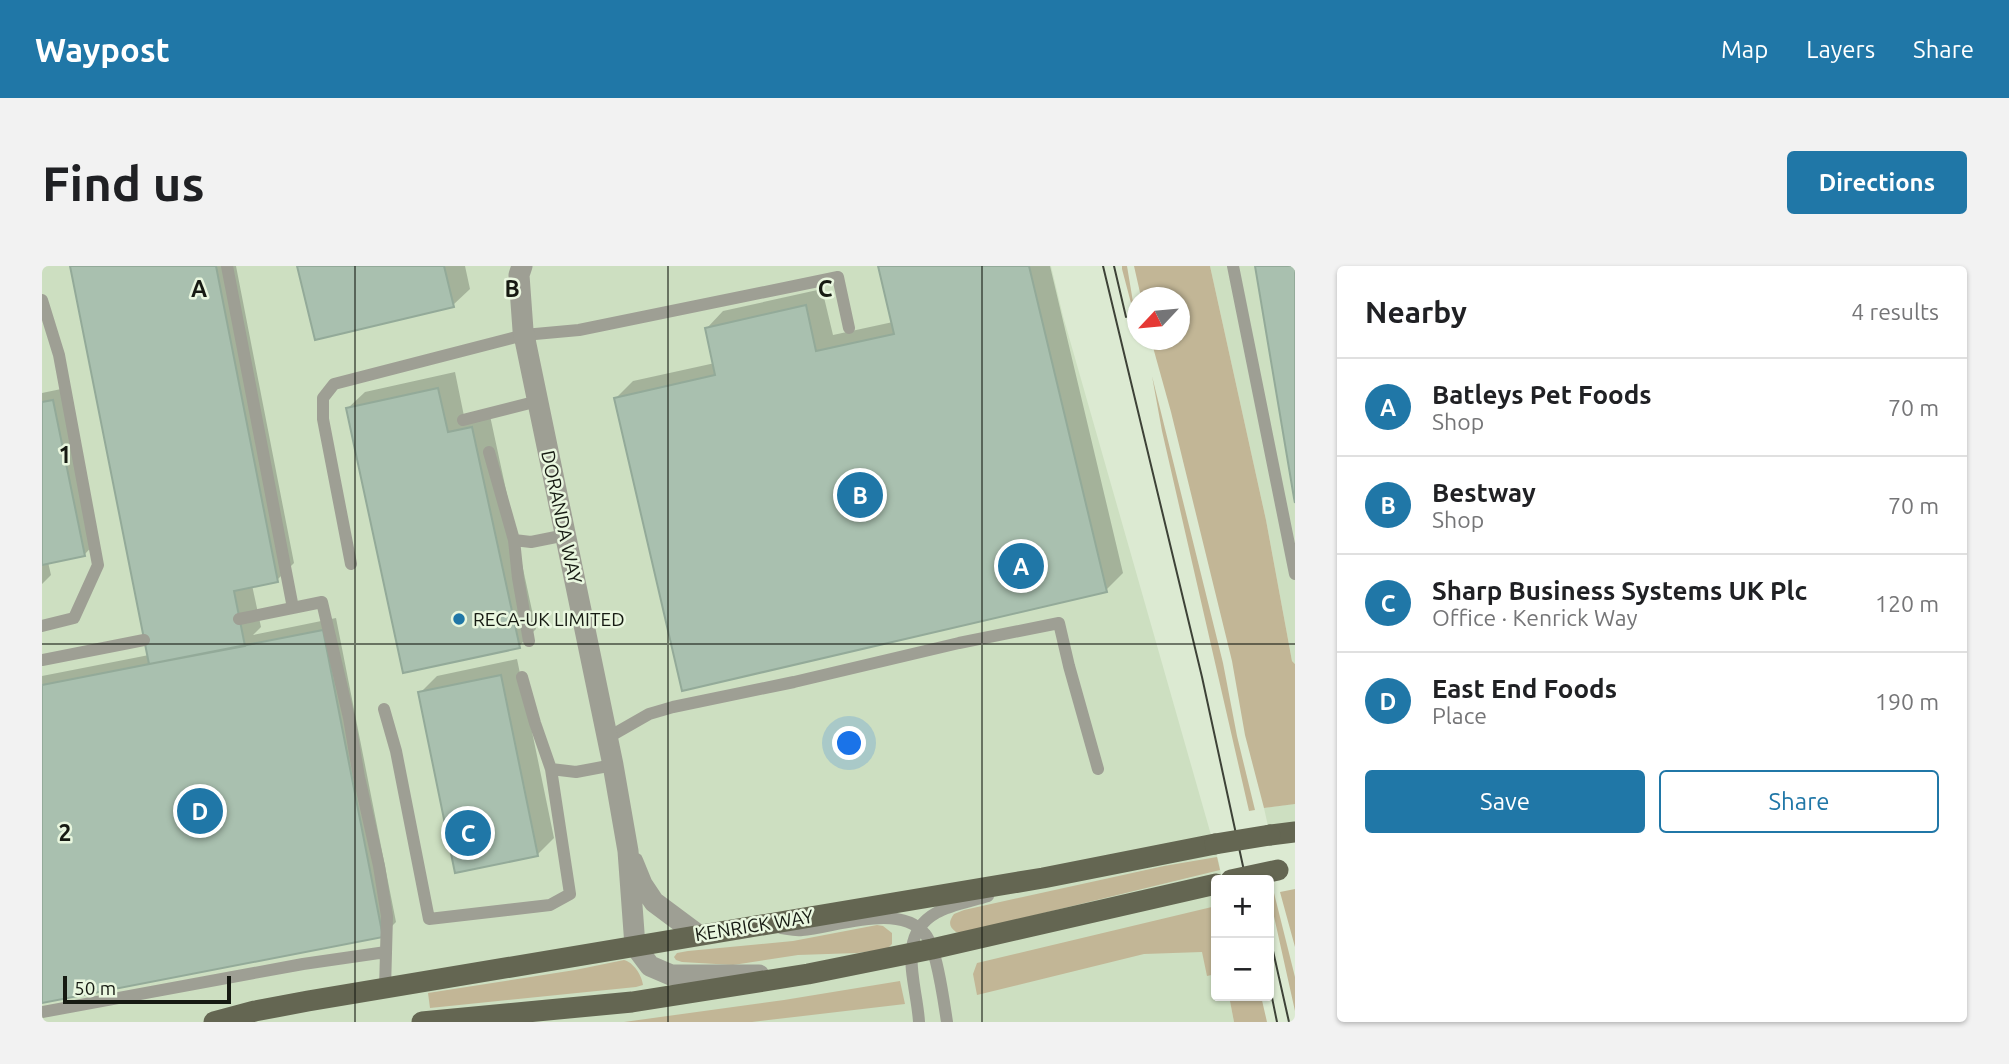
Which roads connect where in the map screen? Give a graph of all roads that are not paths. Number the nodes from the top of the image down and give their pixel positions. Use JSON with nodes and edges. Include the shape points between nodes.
{"nodes":[{"id":1,"x":227,"y":266,"type":"edge"},
{"id":2,"x":522,"y":266,"type":"edge"},
{"id":3,"x":1233,"y":266,"type":"edge"},
{"id":4,"x":42,"y":300,"type":"edge"},
{"id":5,"x":849,"y":328,"type":"dead end"},
{"id":6,"x":524,"y":335,"type":"junction"},
{"id":7,"x":538,"y":401,"type":"junction"},
{"id":8,"x":463,"y":420,"type":"dead end"},
{"id":9,"x":489,"y":452,"type":"dead end"},
{"id":10,"x":566,"y":535,"type":"junction"},
{"id":11,"x":514,"y":540,"type":"junction"},
{"id":12,"x":351,"y":564,"type":"dead end"},
{"id":13,"x":1295,"y":574,"type":"edge"},
{"id":14,"x":293,"y":608,"type":"junction"},
{"id":15,"x":239,"y":619,"type":"dead end"},
{"id":16,"x":42,"y":626,"type":"edge"},
{"id":17,"x":144,"y":639,"type":"dead end"},
{"id":18,"x":529,"y":641,"type":"dead end"},
{"id":19,"x":42,"y":660,"type":"edge"},
{"id":20,"x":522,"y":677,"type":"dead end"},
{"id":21,"x":384,"y":709,"type":"dead end"},
{"id":22,"x":607,"y":738,"type":"junction"},
{"id":23,"x":613,"y":765,"type":"junction"},
{"id":24,"x":551,"y":769,"type":"junction"},
{"id":25,"x":1098,"y":769,"type":"dead end"},
{"id":26,"x":1295,"y":831,"type":"edge"},
{"id":27,"x":628,"y":851,"type":"junction"},
{"id":28,"x":1287,"y":868,"type":"edge"},
{"id":29,"x":1254,"y":875,"type":"edge"},
{"id":30,"x":1043,"y":878,"type":"junction"},
{"id":31,"x":1211,"y":885,"type":"edge"},
{"id":32,"x":752,"y":925,"type":"junction"},
{"id":33,"x":918,"y":927,"type":"junction"},
{"id":34,"x":697,"y":934,"type":"junction"},
{"id":35,"x":635,"y":946,"type":"junction"},
{"id":36,"x":932,"y":949,"type":"junction"},
{"id":37,"x":386,"y":952,"type":"junction"},
{"id":38,"x":909,"y":954,"type":"junction"},
{"id":39,"x":808,"y":974,"type":"junction"},
{"id":40,"x":385,"y":989,"type":"junction"},
{"id":41,"x":42,"y":1012,"type":"edge"},
{"id":42,"x":214,"y":1022,"type":"edge"},
{"id":43,"x":422,"y":1022,"type":"edge"},
{"id":44,"x":919,"y":1022,"type":"edge"},
{"id":45,"x":947,"y":1022,"type":"edge"}],
"edges":[{"from":1,"to":14,"type":"lane"},
{"from":2,"to":6,"type":"street","name":"DORANDA WAY"},
{"from":3,"to":13,"type":"lane"},
{"from":4,"to":16,"type":"lane","via":[[59,355],[98,565],[74,618]]},
{"from":5,"to":6,"type":"lane","via":[[838,277],[579,330]]},
{"from":6,"to":7,"type":"street","name":"DORANDA WAY"},
{"from":6,"to":12,"type":"lane","via":[[334,384],[323,398]]},
{"from":7,"to":8,"type":"lane"},
{"from":7,"to":10,"type":"street","name":"DORANDA WAY"},
{"from":9,"to":11,"type":"lane"},
{"from":10,"to":11,"type":"lane","via":[[531,542]]},
{"from":10,"to":22,"type":"street","name":"DORANDA WAY"},
{"from":11,"to":18,"type":"lane"},
{"from":14,"to":15,"type":"lane"},
{"from":14,"to":37,"type":"lane","via":[[322,603],[379,866],[387,916]]},
{"from":17,"to":19,"type":"lane"},
{"from":20,"to":24,"type":"lane"},
{"from":21,"to":24,"type":"lane","via":[[429,919],[550,905],[570,894]]},
{"from":22,"to":23,"type":"street","name":"DORANDA WAY"},
{"from":22,"to":25,"type":"lane","via":[[649,714],[673,707],[1059,623]]},
{"from":23,"to":24,"type":"lane","via":[[576,772]]},
{"from":23,"to":27,"type":"street","name":"DORANDA WAY"},
{"from":26,"to":30,"type":"main road","name":"KENRICK WAY","bridge":true},
{"from":27,"to":34,"type":"street","name":"DORANDA WAY","via":[[654,902]]},
{"from":27,"to":35,"type":"street","name":"DORANDA WAY"},
{"from":28,"to":29,"type":"main road","bridge":true},
{"from":30,"to":32,"type":"main road","name":"KENRICK WAY"},
{"from":30,"to":33,"type":"lane","via":[[936,912]]},
{"from":31,"to":36,"type":"main road"},
{"from":32,"to":33,"type":"lane","via":[[800,931],[882,917]]},
{"from":32,"to":34,"type":"main road","name":"KENRICK WAY"},
{"from":33,"to":36,"type":"lane"},
{"from":33,"to":38,"type":"lane"},
{"from":34,"to":35,"type":"main road","name":"KENRICK WAY"},
{"from":35,"to":39,"type":"street","via":[[650,966],[671,975]]},
{"from":35,"to":40,"type":"main road","name":"KENRICK WAY"},
{"from":36,"to":38,"type":"main road"},
{"from":36,"to":45,"type":"lane"},
{"from":37,"to":40,"type":"lane"},
{"from":37,"to":41,"type":"lane"},
{"from":38,"to":39,"type":"main road"},
{"from":38,"to":44,"type":"lane"},
{"from":39,"to":43,"type":"main road","via":[[632,1002]]},
{"from":40,"to":42,"type":"main road","name":"KENRICK WAY","via":[[268,1008]]}]}
